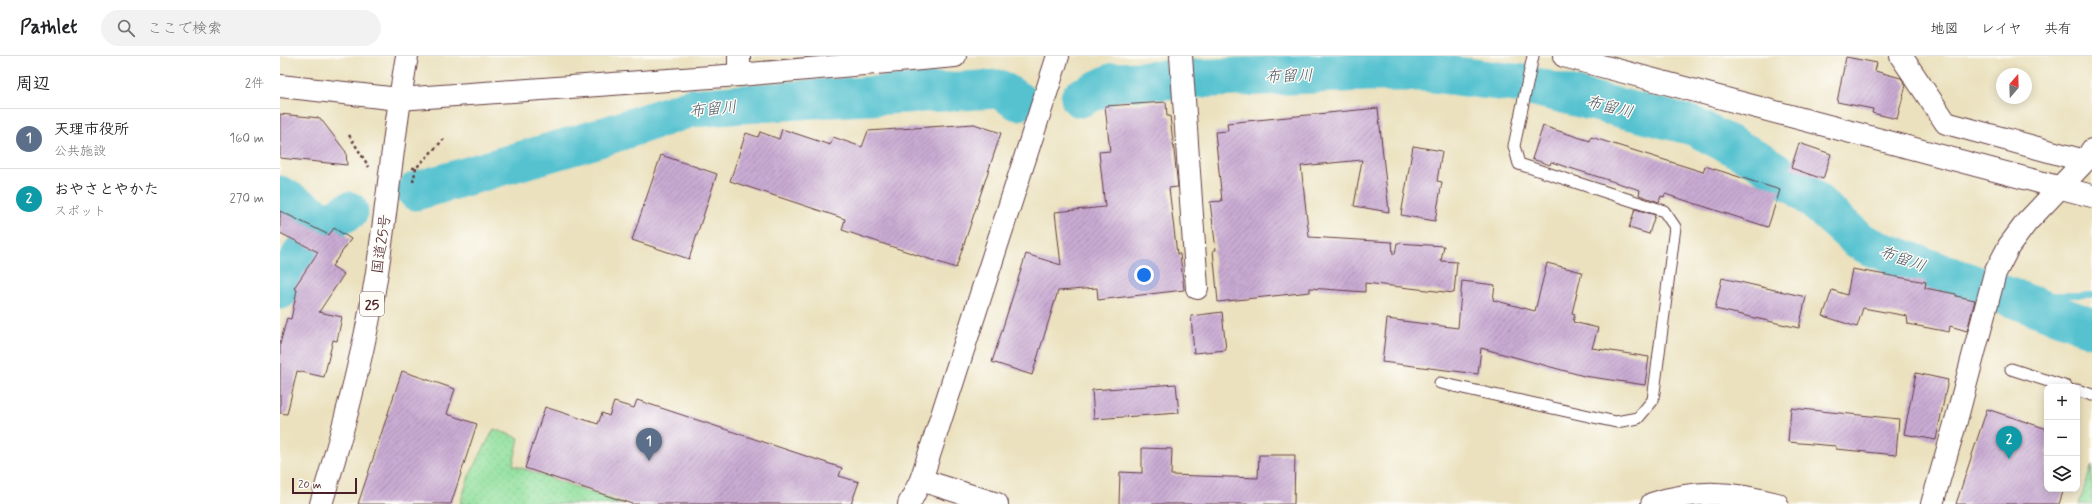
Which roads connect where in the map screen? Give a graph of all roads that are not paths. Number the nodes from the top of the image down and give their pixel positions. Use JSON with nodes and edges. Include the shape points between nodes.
{"nodes":[{"id":1,"x":407,"y":56,"type":"edge"},
{"id":2,"x":955,"y":56,"type":"edge"},
{"id":3,"x":1058,"y":56,"type":"edge"},
{"id":4,"x":1533,"y":56,"type":"edge"},
{"id":5,"x":1564,"y":56,"type":"edge"},
{"id":6,"x":1901,"y":56,"type":"edge"},
{"id":7,"x":1181,"y":61,"type":"edge"},
{"id":8,"x":739,"y":66,"type":"edge"},
{"id":9,"x":280,"y":86,"type":"edge"},
{"id":10,"x":399,"y":99,"type":"junction"},
{"id":11,"x":2088,"y":156,"type":"edge"},
{"id":12,"x":2058,"y":188,"type":"junction"},
{"id":13,"x":2092,"y":196,"type":"edge"},
{"id":14,"x":1197,"y":288,"type":"dead end"},
{"id":15,"x":2011,"y":369,"type":"dead end"},
{"id":16,"x":1440,"y":383,"type":"dead end"},
{"id":17,"x":2058,"y":384,"type":"edge"},
{"id":18,"x":2080,"y":391,"type":"edge"},
{"id":19,"x":2092,"y":395,"type":"edge"},
{"id":20,"x":921,"y":480,"type":"junction"},
{"id":21,"x":321,"y":504,"type":"edge"},
{"id":22,"x":909,"y":504,"type":"edge"},
{"id":23,"x":997,"y":504,"type":"edge"},
{"id":24,"x":1652,"y":504,"type":"edge"},
{"id":25,"x":1777,"y":504,"type":"edge"},
{"id":26,"x":1932,"y":504,"type":"edge"}],
"edges":[{"from":1,"to":10,"type":"main road","name":"国道25号"},
{"from":2,"to":8,"type":"main road"},
{"from":3,"to":20,"type":"main road"},
{"from":4,"to":16,"type":"lane","via":[[1514,146],[1519,164],[1664,211],[1675,227],[1652,400],[1638,418],[1616,422]]},
{"from":5,"to":12,"type":"main road"},
{"from":6,"to":11,"type":"main road","via":[[1946,124]]},
{"from":7,"to":14,"type":"main road"},
{"from":8,"to":10,"type":"main road"},
{"from":9,"to":10,"type":"main road"},
{"from":10,"to":21,"type":"main road","name":"国道25号","number":"25","via":[[368,324],[355,386]]},
{"from":11,"to":12,"type":"main road"},
{"from":12,"to":13,"type":"main road"},
{"from":12,"to":26,"type":"main road","via":[[2009,246],[1995,273]]},
{"from":15,"to":17,"type":"lane"},
{"from":18,"to":19,"type":"lane"},
{"from":20,"to":22,"type":"main road"},
{"from":20,"to":23,"type":"main road"},
{"from":24,"to":25,"type":"main road","via":[[1701,493],[1755,498]]}]}
